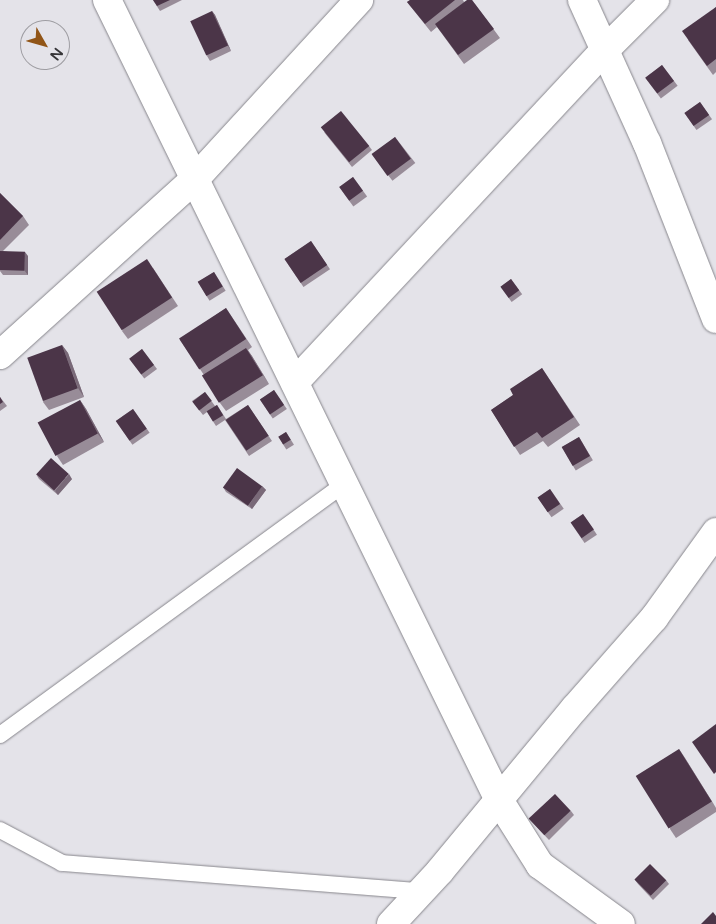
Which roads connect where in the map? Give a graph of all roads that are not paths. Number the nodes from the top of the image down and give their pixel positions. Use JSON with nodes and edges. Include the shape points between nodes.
{"nodes":[{"id":1,"x":108,"y":0,"type":"edge"},
{"id":2,"x":358,"y":0,"type":"edge"},
{"id":3,"x":582,"y":0,"type":"edge"},
{"id":4,"x":655,"y":0,"type":"edge"},
{"id":5,"x":605,"y":50,"type":"junction"},
{"id":6,"x":195,"y":179,"type":"junction"},
{"id":7,"x":716,"y":319,"type":"edge"},
{"id":8,"x":0,"y":355,"type":"edge"},
{"id":9,"x":295,"y":382,"type":"junction"},
{"id":10,"x":344,"y":484,"type":"junction"},
{"id":11,"x":716,"y":532,"type":"edge"},
{"id":12,"x":0,"y":735,"type":"edge"},
{"id":13,"x":499,"y":800,"type":"junction"},
{"id":14,"x":0,"y":830,"type":"edge"},
{"id":15,"x":422,"y":892,"type":"junction"},
{"id":16,"x":391,"y":924,"type":"edge"},
{"id":17,"x":621,"y":924,"type":"edge"}],
"edges":[{"from":1,"to":6,"type":"street"},
{"from":2,"to":6,"type":"street"},
{"from":3,"to":5,"type":"street"},
{"from":4,"to":5,"type":"street"},
{"from":5,"to":7,"type":"street","via":[[647,143]]},
{"from":5,"to":9,"type":"street"},
{"from":6,"to":8,"type":"street"},
{"from":6,"to":9,"type":"street"},
{"from":9,"to":10,"type":"street"},
{"from":10,"to":12,"type":"lane"},
{"from":10,"to":13,"type":"street"},
{"from":11,"to":13,"type":"street","via":[[654,618]]},
{"from":13,"to":15,"type":"street"},
{"from":13,"to":17,"type":"street","via":[[540,865]]},
{"from":14,"to":15,"type":"lane","via":[[62,863]]},
{"from":15,"to":16,"type":"street"}]}
